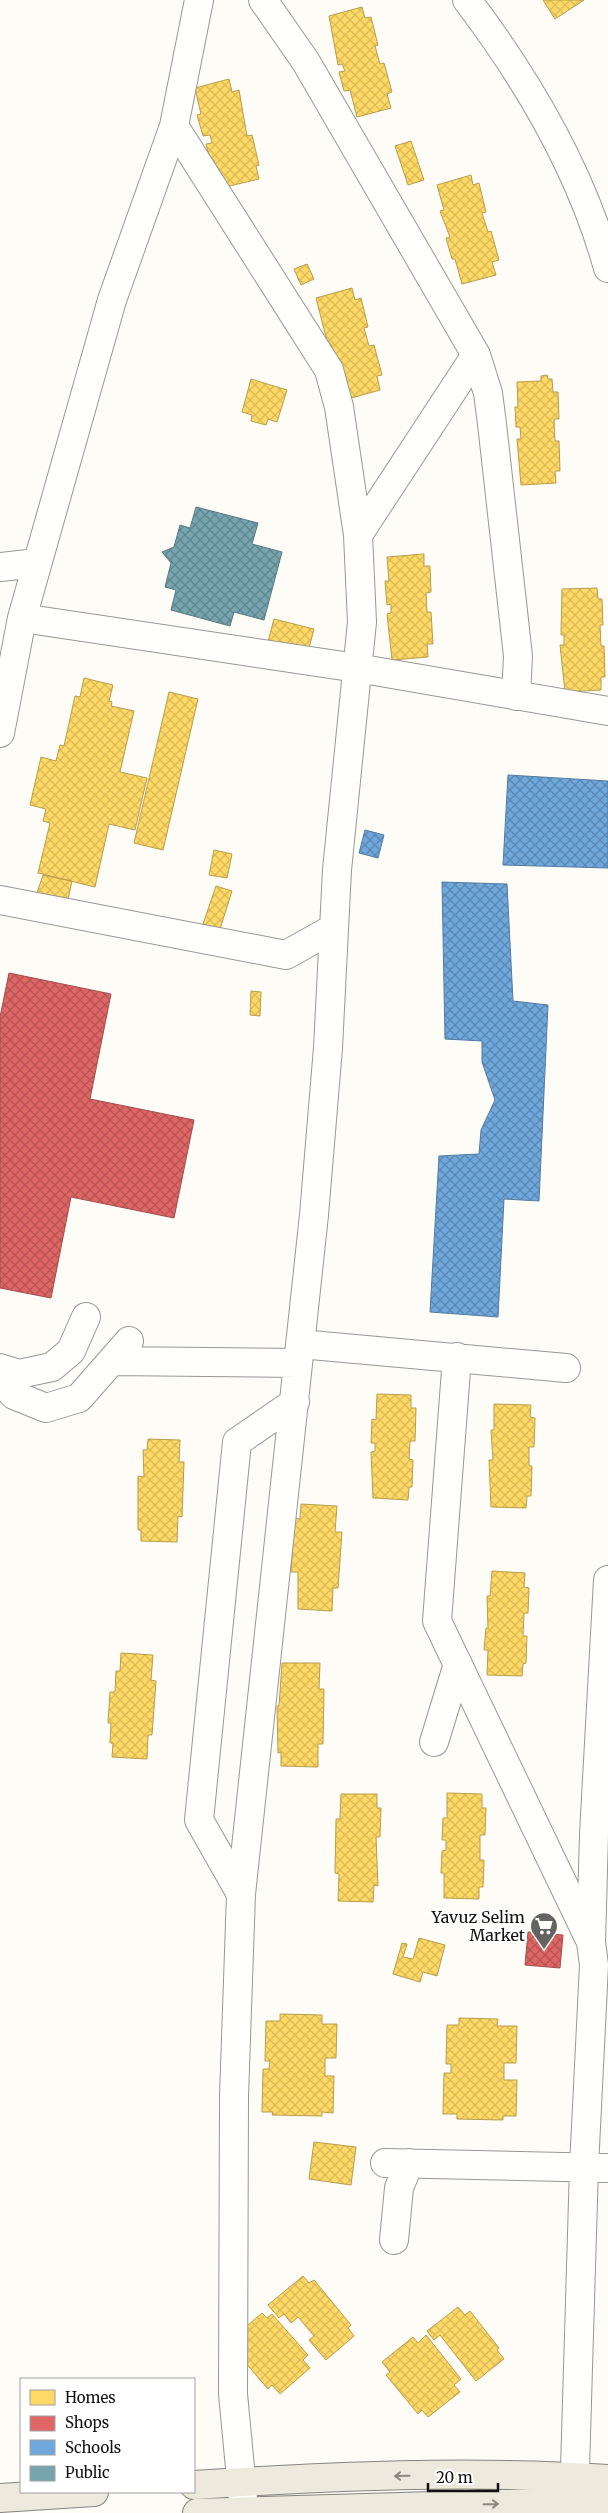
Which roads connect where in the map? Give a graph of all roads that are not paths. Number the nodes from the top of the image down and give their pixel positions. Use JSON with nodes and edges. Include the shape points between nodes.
{"nodes":[{"id":1,"x":199,"y":0,"type":"edge"},
{"id":2,"x":263,"y":0,"type":"edge"},
{"id":3,"x":467,"y":0,"type":"edge"},
{"id":4,"x":174,"y":126,"type":"junction"},
{"id":5,"x":608,"y":268,"type":"edge"},
{"id":6,"x":476,"y":356,"type":"junction"},
{"id":7,"x":358,"y":535,"type":"junction"},
{"id":8,"x":38,"y":563,"type":"junction"},
{"id":9,"x":0,"y":567,"type":"edge"},
{"id":10,"x":22,"y":618,"type":"junction"},
{"id":11,"x":357,"y":668,"type":"junction"},
{"id":12,"x":516,"y":696,"type":"junction"},
{"id":13,"x":608,"y":711,"type":"edge"},
{"id":14,"x":0,"y":733,"type":"edge"},
{"id":15,"x":0,"y":900,"type":"edge"},
{"id":16,"x":334,"y":928,"type":"junction"},
{"id":17,"x":86,"y":1317,"type":"dead end"},
{"id":18,"x":299,"y":1353,"type":"junction"},
{"id":19,"x":457,"y":1357,"type":"junction"},
{"id":20,"x":0,"y":1368,"type":"edge"},
{"id":21,"x":566,"y":1368,"type":"dead end"},
{"id":22,"x":0,"y":1381,"type":"edge"},
{"id":23,"x":295,"y":1402,"type":"junction"},
{"id":24,"x":608,"y":1580,"type":"edge"},
{"id":25,"x":458,"y":1664,"type":"junction"},
{"id":26,"x":434,"y":1742,"type":"dead end"},
{"id":27,"x":241,"y":1894,"type":"junction"},
{"id":28,"x":598,"y":1957,"type":"edge"},
{"id":29,"x":596,"y":2167,"type":"edge"},
{"id":30,"x":394,"y":2240,"type":"dead end"},
{"id":31,"x":608,"y":2478,"type":"edge"},
{"id":32,"x":240,"y":2482,"type":"junction"},
{"id":33,"x":195,"y":2485,"type":"edge"},
{"id":34,"x":78,"y":2493,"type":"edge"},
{"id":35,"x":575,"y":2497,"type":"edge"},
{"id":36,"x":0,"y":2498,"type":"edge"},
{"id":37,"x":608,"y":2504,"type":"edge"},
{"id":38,"x":244,"y":2510,"type":"junction"},
{"id":39,"x":197,"y":2513,"type":"edge"}],
"edges":[{"from":1,"to":4,"type":"street"},
{"from":2,"to":6,"type":"street","via":[[306,62]]},
{"from":3,"to":5,"type":"street","via":[[555,137],[576,180]]},
{"from":4,"to":7,"type":"street","via":[[329,370],[339,407]]},
{"from":4,"to":8,"type":"street","via":[[112,300]]},
{"from":6,"to":7,"type":"street"},
{"from":6,"to":12,"type":"street","via":[[488,393],[492,424],[518,656]]},
{"from":7,"to":11,"type":"street","via":[[362,622]]},
{"from":8,"to":9,"type":"street"},
{"from":8,"to":10,"type":"street"},
{"from":10,"to":11,"type":"street"},
{"from":10,"to":14,"type":"street"},
{"from":11,"to":12,"type":"street"},
{"from":11,"to":16,"type":"street"},
{"from":12,"to":13,"type":"street"},
{"from":15,"to":16,"type":"street","via":[[286,955]]},
{"from":16,"to":18,"type":"street","via":[[328,1048]]},
{"from":17,"to":20,"type":"street","via":[[71,1352],[52,1368],[19,1374]]},
{"from":18,"to":19,"type":"street"},
{"from":18,"to":22,"type":"street","via":[[121,1351],[79,1398],[46,1408],[14,1395]]},
{"from":18,"to":23,"type":"street"},
{"from":19,"to":21,"type":"street"},
{"from":19,"to":25,"type":"street","via":[[437,1621]]},
{"from":23,"to":27,"type":"street"},
{"from":23,"to":27,"type":"street","via":[[236,1442],[199,1820]]},
{"from":24,"to":28,"type":"street","via":[[594,1834]]},
{"from":25,"to":26,"type":"street"},
{"from":25,"to":28,"type":"street"},
{"from":27,"to":32,"type":"street","via":[[234,2096],[233,2354]]},
{"from":28,"to":29,"type":"street"},
{"from":29,"to":30,"type":"street","via":[[397,2163]]},
{"from":29,"to":35,"type":"street"},
{"from":31,"to":35,"type":"main road"},
{"from":32,"to":33,"type":"main road"},
{"from":35,"to":32,"type":"main road","one_way":true,"via":[[480,2474]]},
{"from":32,"to":38,"type":"street"},
{"from":34,"to":36,"type":"main road"},
{"from":35,"to":37,"type":"main road"},
{"from":38,"to":35,"type":"main road","one_way":true},
{"from":38,"to":39,"type":"main road"}]}
